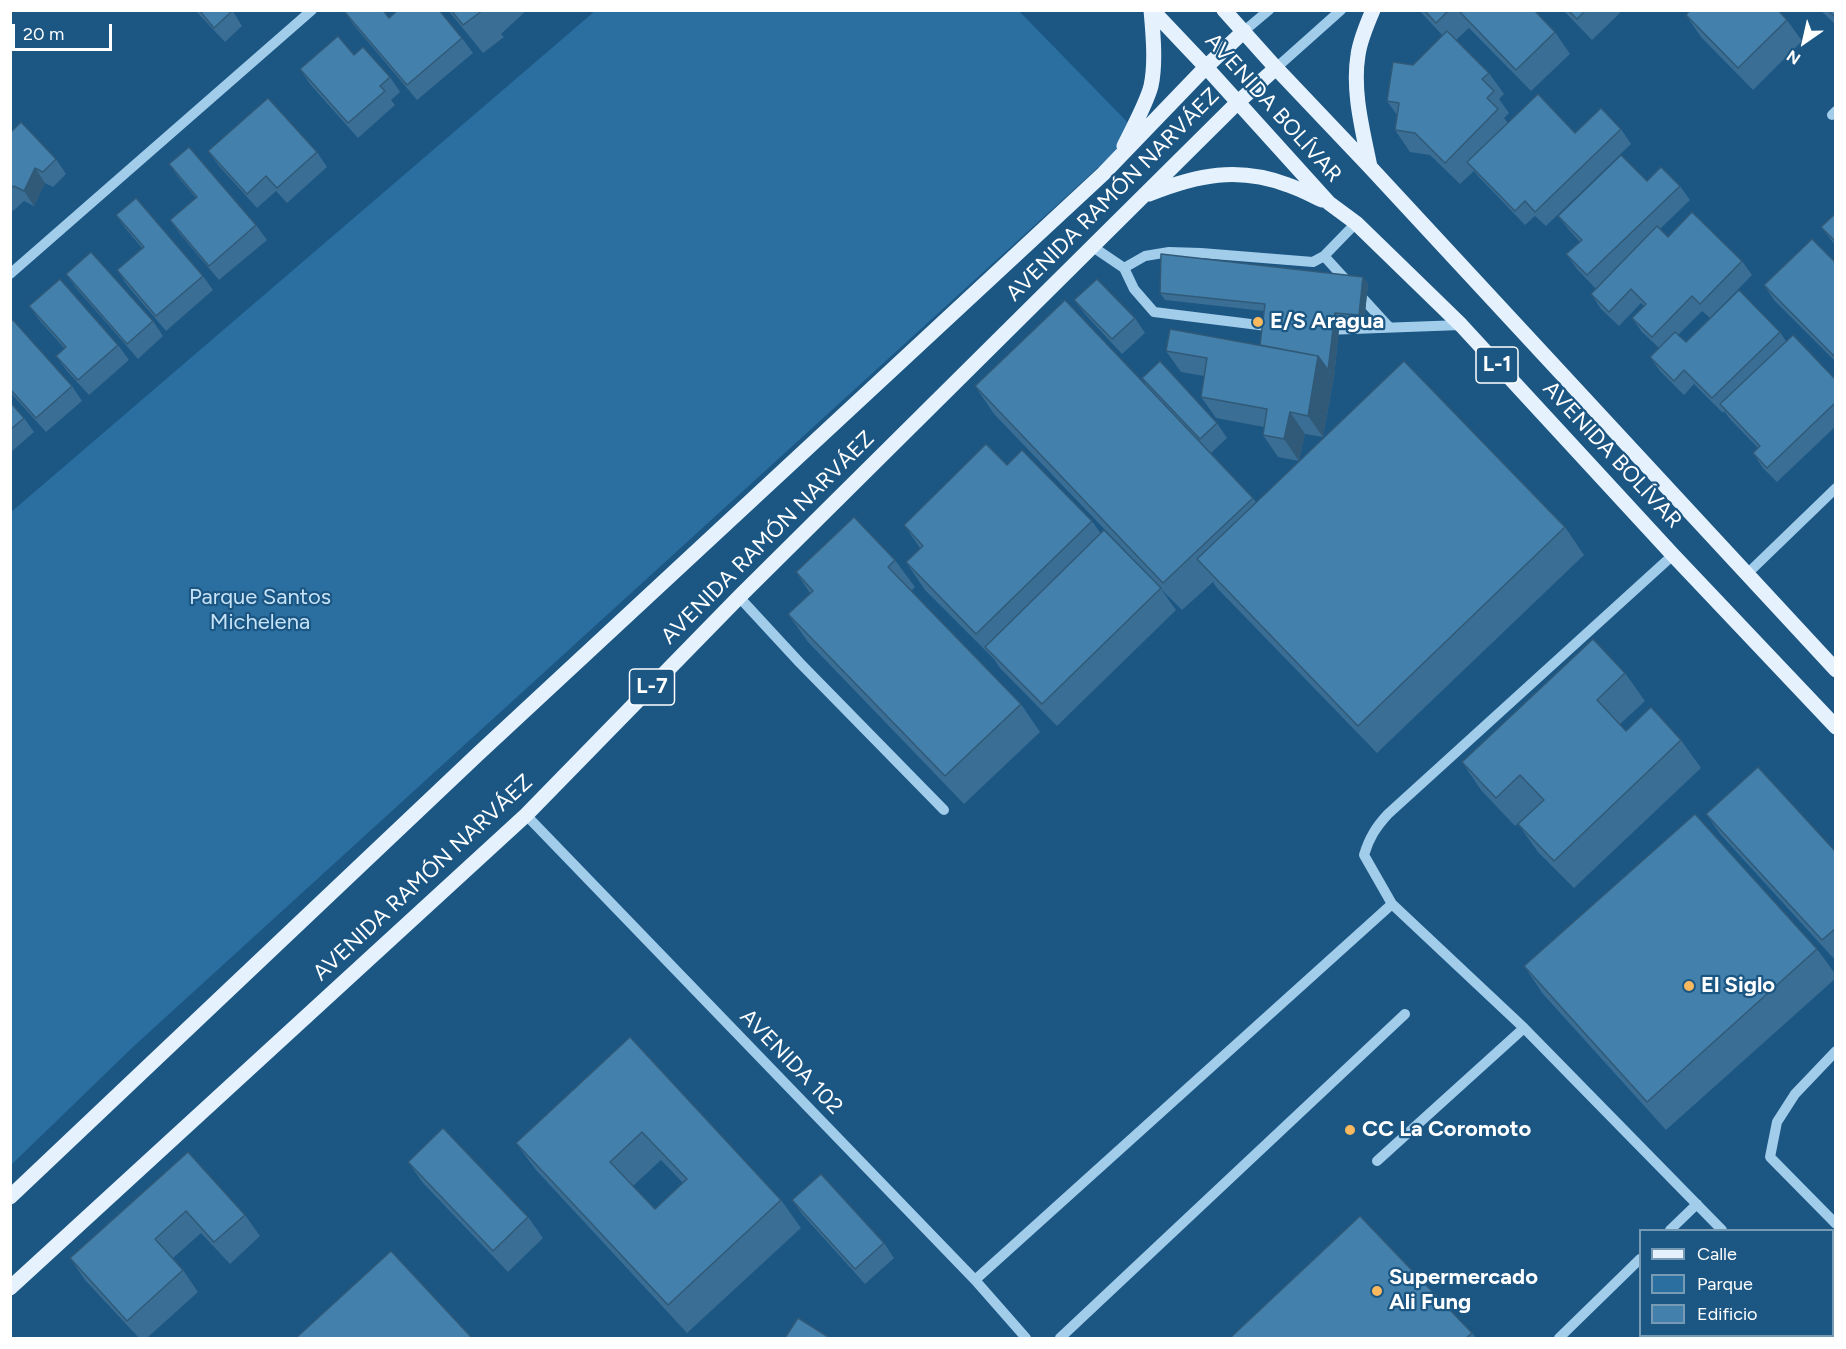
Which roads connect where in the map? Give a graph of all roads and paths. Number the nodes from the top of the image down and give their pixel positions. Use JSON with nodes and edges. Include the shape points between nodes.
{"nodes":[{"id":1,"x":312,"y":10,"type":"edge"},
{"id":2,"x":1151,"y":10,"type":"edge"},
{"id":3,"x":1224,"y":10,"type":"edge"},
{"id":4,"x":1269,"y":10,"type":"edge"},
{"id":5,"x":1341,"y":10,"type":"edge"},
{"id":6,"x":1373,"y":10,"type":"edge"},
{"id":7,"x":1244,"y":31,"type":"junction"},
{"id":8,"x":1206,"y":67,"type":"junction"},
{"id":9,"x":1276,"y":68,"type":"junction"},
{"id":10,"x":1237,"y":103,"type":"junction"},
{"id":11,"x":1116,"y":162,"type":"junction"},
{"id":12,"x":1370,"y":167,"type":"junction"},
{"id":13,"x":1144,"y":196,"type":"junction"},
{"id":14,"x":1329,"y":203,"type":"junction"},
{"id":15,"x":1356,"y":223,"type":"junction"},
{"id":16,"x":1093,"y":247,"type":"junction"},
{"id":17,"x":1324,"y":256,"type":"junction"},
{"id":18,"x":1124,"y":268,"type":"junction"},
{"id":19,"x":10,"y":274,"type":"edge"},
{"id":20,"x":1461,"y":325,"type":"junction"},
{"id":21,"x":1389,"y":327,"type":"junction"},
{"id":22,"x":1291,"y":329,"type":"edge"},
{"id":23,"x":1313,"y":330,"type":"edge"},
{"id":24,"x":1836,"y":488,"type":"edge"},
{"id":25,"x":1673,"y":555,"type":"junction"},
{"id":26,"x":1747,"y":574,"type":"junction"},
{"id":27,"x":739,"y":597,"type":"junction"},
{"id":28,"x":1836,"y":670,"type":"edge"},
{"id":29,"x":1836,"y":727,"type":"edge"},
{"id":30,"x":944,"y":810,"type":"dead end"},
{"id":31,"x":526,"y":815,"type":"junction"},
{"id":32,"x":1392,"y":904,"type":"junction"},
{"id":33,"x":1405,"y":1014,"type":"dead end"},
{"id":34,"x":1524,"y":1028,"type":"junction"},
{"id":35,"x":1836,"y":1051,"type":"edge"},
{"id":36,"x":1377,"y":1161,"type":"dead end"},
{"id":37,"x":10,"y":1197,"type":"edge"},
{"id":38,"x":1697,"y":1204,"type":"junction"},
{"id":39,"x":1836,"y":1224,"type":"edge"},
{"id":40,"x":1671,"y":1229,"type":"edge"},
{"id":41,"x":1721,"y":1229,"type":"edge"},
{"id":42,"x":1639,"y":1261,"type":"edge"},
{"id":43,"x":975,"y":1280,"type":"junction"},
{"id":44,"x":10,"y":1288,"type":"edge"},
{"id":45,"x":1026,"y":1338,"type":"edge"},
{"id":46,"x":1060,"y":1338,"type":"edge"},
{"id":47,"x":1559,"y":1338,"type":"edge"}],
"edges":[{"from":1,"to":19,"type":"street"},
{"from":2,"to":8,"type":"main road","name":"AVENIDA BOLÍVAR","number":"L-1"},
{"from":2,"to":11,"type":"main road","via":[[1151,86]]},
{"from":3,"to":7,"type":"main road","name":"AVENIDA BOLÍVAR","number":"L-1"},
{"from":4,"to":7,"type":"street","name":"AVENIDA RAMÓN NARVÁEZ"},
{"from":5,"to":9,"type":"street","name":"AVENIDA RAMÓN NARVÁEZ"},
{"from":6,"to":12,"type":"main road","via":[[1358,55],[1356,92]]},
{"from":7,"to":8,"type":"main road","name":"AVENIDA RAMÓN NARVÁEZ"},
{"from":7,"to":9,"type":"main road","name":"AVENIDA BOLÍVAR","number":"L-1"},
{"from":8,"to":10,"type":"main road","name":"AVENIDA BOLÍVAR","number":"L-1"},
{"from":8,"to":11,"type":"main road","name":"AVENIDA RAMÓN NARVÁEZ"},
{"from":9,"to":10,"type":"main road","name":"AVENIDA RAMÓN NARVÁEZ","number":"L-7"},
{"from":9,"to":12,"type":"main road","name":"AVENIDA BOLÍVAR","number":"L-1"},
{"from":10,"to":13,"type":"main road","name":"AVENIDA RAMÓN NARVÁEZ","number":"L-7"},
{"from":10,"to":14,"type":"main road","name":"AVENIDA BOLÍVAR","number":"L-1"},
{"from":11,"to":37,"type":"main road","name":"AVENIDA RAMÓN NARVÁEZ","via":[[478,754]]},
{"from":12,"to":26,"type":"main road","name":"AVENIDA BOLÍVAR","number":"L-1"},
{"from":13,"to":14,"type":"main road","via":[[1188,180],[1235,175],[1288,185]]},
{"from":13,"to":16,"type":"main road","name":"AVENIDA RAMÓN NARVÁEZ","number":"L-7"},
{"from":14,"to":15,"type":"main road","name":"AVENIDA BOLÍVAR","number":"L-1"},
{"from":15,"to":17,"type":"street"},
{"from":15,"to":20,"type":"main road","name":"AVENIDA BOLÍVAR","number":"L-1"},
{"from":16,"to":18,"type":"street"},
{"from":16,"to":27,"type":"main road","name":"AVENIDA RAMÓN NARVÁEZ","number":"L-7"},
{"from":17,"to":18,"type":"street","via":[[1312,262],[1169,252],[1145,256]]},
{"from":17,"to":21,"type":"street"},
{"from":18,"to":22,"type":"street","via":[[1134,289],[1154,312]]},
{"from":20,"to":21,"type":"street"},
{"from":20,"to":25,"type":"main road","name":"AVENIDA BOLÍVAR","number":"L-1"},
{"from":21,"to":23,"type":"street"},
{"from":24,"to":26,"type":"street"},
{"from":25,"to":29,"type":"main road","name":"AVENIDA BOLÍVAR","number":"L-1"},
{"from":25,"to":32,"type":"street","via":[[1378,824],[1364,855]]},
{"from":26,"to":28,"type":"main road","name":"AVENIDA BOLÍVAR","number":"L-1"},
{"from":27,"to":30,"type":"street"},
{"from":27,"to":31,"type":"main road","name":"AVENIDA RAMÓN NARVÁEZ","number":"L-7"},
{"from":31,"to":43,"type":"street","name":"AVENIDA 102"},
{"from":31,"to":44,"type":"main road","name":"AVENIDA RAMÓN NARVÁEZ","number":"L-7"},
{"from":32,"to":34,"type":"street"},
{"from":32,"to":43,"type":"street"},
{"from":33,"to":46,"type":"street"},
{"from":34,"to":36,"type":"street"},
{"from":34,"to":38,"type":"street"},
{"from":35,"to":39,"type":"street","via":[[1795,1094],[1778,1122],[1770,1157]]},
{"from":38,"to":40,"type":"street"},
{"from":38,"to":41,"type":"street"},
{"from":42,"to":47,"type":"street"},
{"from":43,"to":45,"type":"street","name":"AVENIDA 102"}]}
